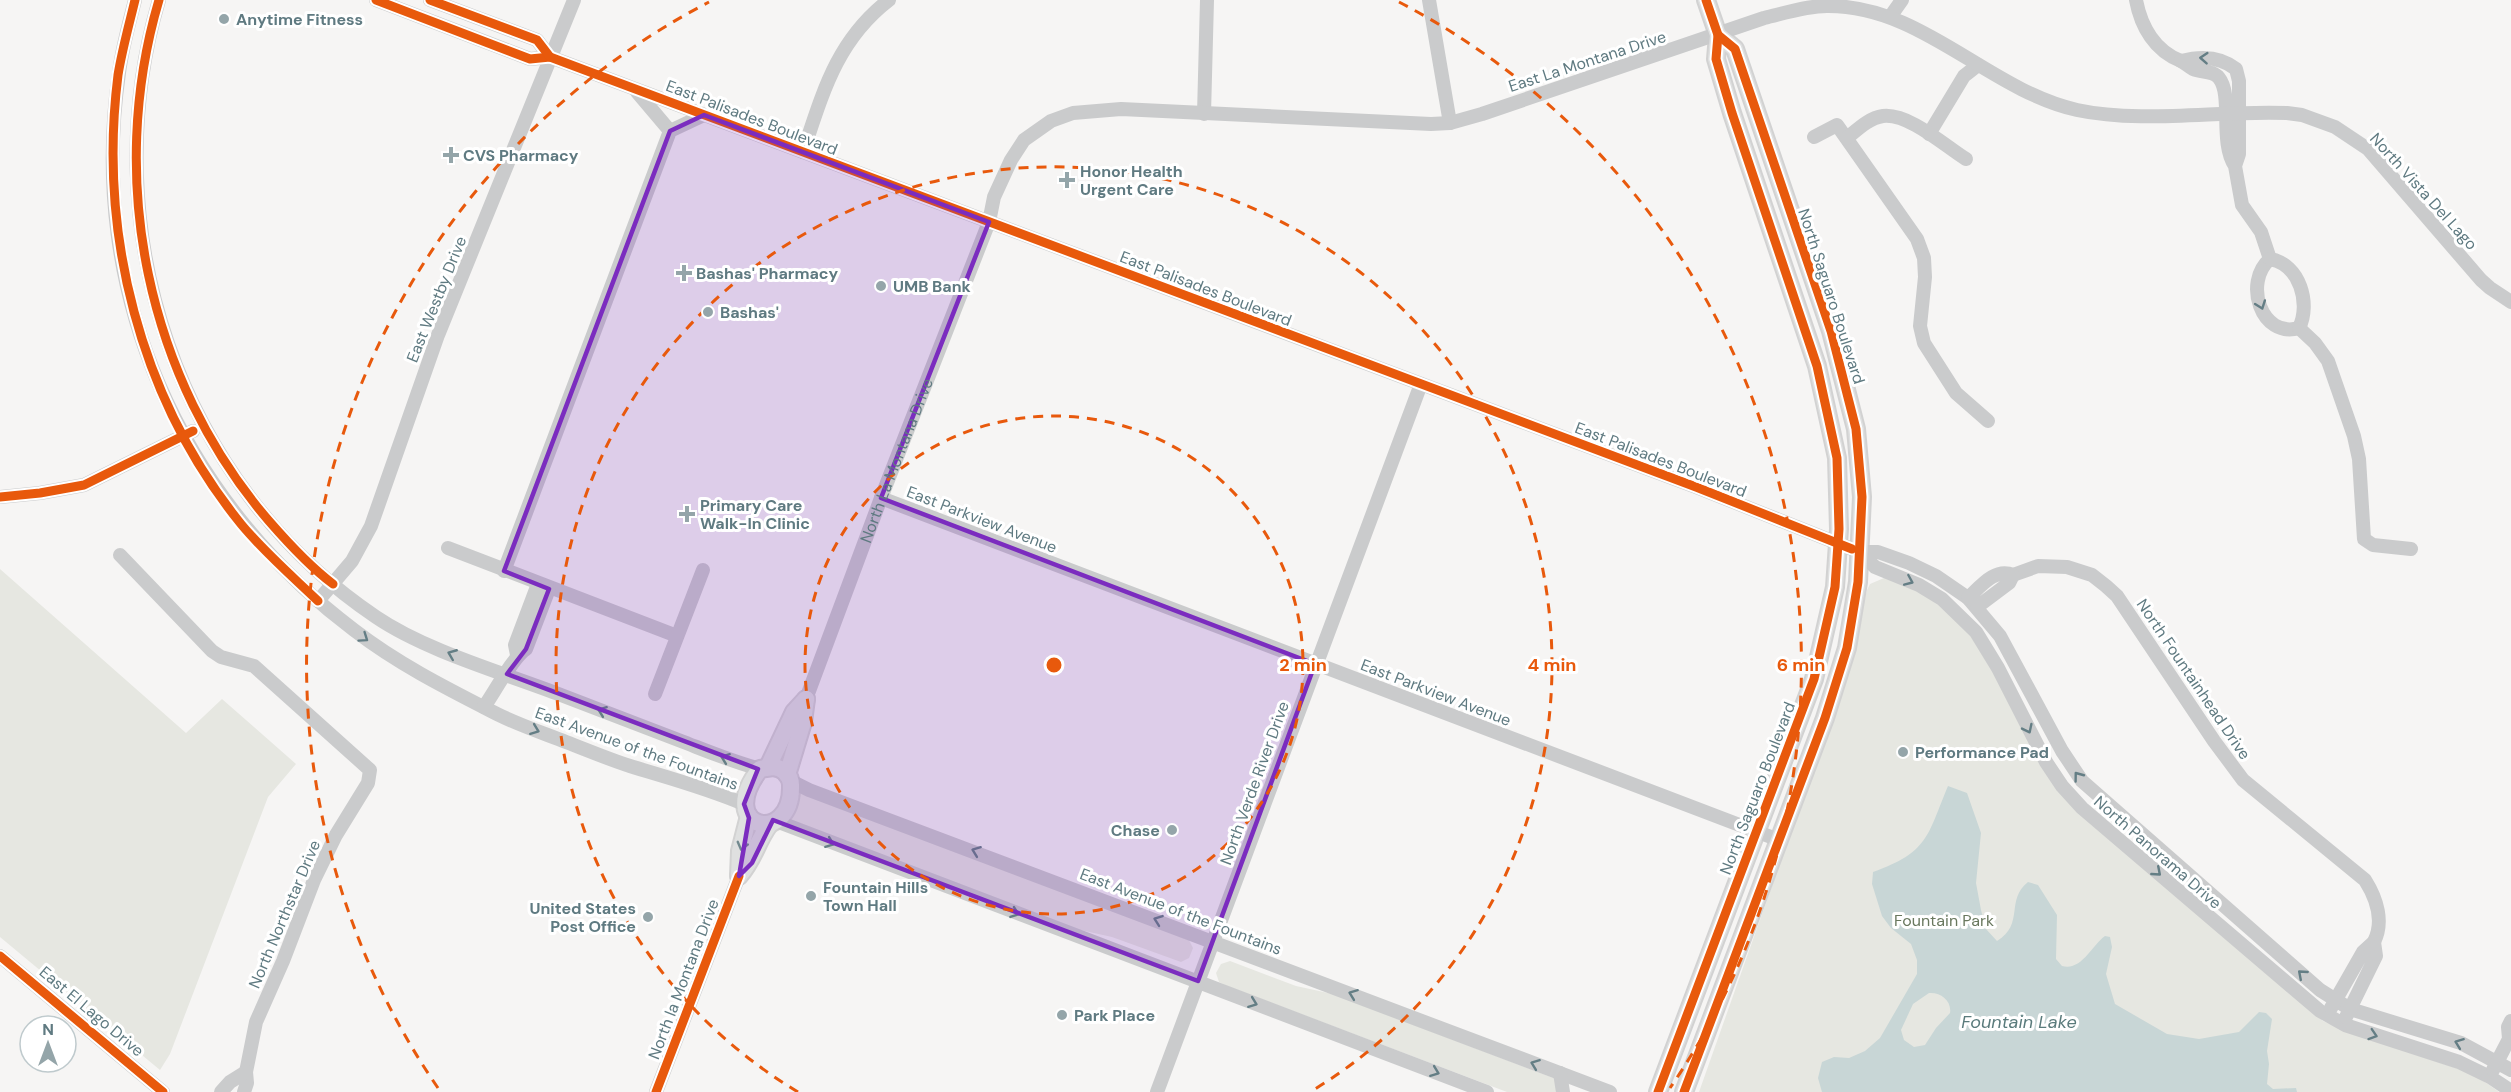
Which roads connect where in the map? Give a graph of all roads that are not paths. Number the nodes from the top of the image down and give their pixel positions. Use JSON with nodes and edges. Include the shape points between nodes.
{"nodes":[{"id":1,"x":135,"y":0,"type":"edge"},
{"id":2,"x":159,"y":0,"type":"edge"},
{"id":3,"x":376,"y":0,"type":"edge"},
{"id":4,"x":430,"y":0,"type":"edge"},
{"id":5,"x":574,"y":0,"type":"edge"},
{"id":6,"x":889,"y":0,"type":"edge"},
{"id":7,"x":1207,"y":0,"type":"edge"},
{"id":8,"x":1429,"y":0,"type":"edge"},
{"id":9,"x":1706,"y":0,"type":"edge"},
{"id":10,"x":1891,"y":0,"type":"edge"},
{"id":11,"x":1902,"y":0,"type":"edge"},
{"id":12,"x":2136,"y":0,"type":"edge"},
{"id":13,"x":1890,"y":17,"type":"junction"},
{"id":14,"x":1718,"y":35,"type":"junction"},
{"id":15,"x":550,"y":57,"type":"junction"},
{"id":16,"x":2181,"y":61,"type":"junction"},
{"id":17,"x":2229,"y":63,"type":"junction"},
{"id":18,"x":1978,"y":65,"type":"junction"},
{"id":19,"x":2218,"y":76,"type":"junction"},
{"id":20,"x":633,"y":88,"type":"junction"},
{"id":21,"x":1204,"y":114,"type":"junction"},
{"id":22,"x":2232,"y":114,"type":"junction"},
{"id":23,"x":704,"y":115,"type":"junction"},
{"id":24,"x":1450,"y":123,"type":"junction"},
{"id":25,"x":670,"y":131,"type":"junction"},
{"id":26,"x":1932,"y":136,"type":"junction"},
{"id":27,"x":1814,"y":137,"type":"dead end"},
{"id":28,"x":1847,"y":138,"type":"junction"},
{"id":29,"x":803,"y":152,"type":"junction"},
{"id":30,"x":1966,"y":159,"type":"dead end"},
{"id":31,"x":989,"y":222,"type":"junction"},
{"id":32,"x":2270,"y":260,"type":"junction"},
{"id":33,"x":147,"y":267,"type":"junction"},
{"id":34,"x":124,"y":270,"type":"junction"},
{"id":35,"x":2511,"y":302,"type":"edge"},
{"id":36,"x":2299,"y":328,"type":"junction"},
{"id":37,"x":1421,"y":384,"type":"junction"},
{"id":38,"x":1988,"y":421,"type":"dead end"},
{"id":39,"x":188,"y":434,"type":"junction"},
{"id":40,"x":0,"y":496,"type":"edge"},
{"id":41,"x":880,"y":498,"type":"junction"},
{"id":42,"x":448,"y":548,"type":"dead end"},
{"id":43,"x":1850,"y":549,"type":"junction"},
{"id":44,"x":2411,"y":549,"type":"dead end"},
{"id":45,"x":120,"y":555,"type":"dead end"},
{"id":46,"x":703,"y":570,"type":"dead end"},
{"id":47,"x":504,"y":571,"type":"junction"},
{"id":48,"x":333,"y":584,"type":"junction"},
{"id":49,"x":544,"y":587,"type":"junction"},
{"id":50,"x":318,"y":601,"type":"junction"},
{"id":51,"x":1972,"y":602,"type":"junction"},
{"id":52,"x":677,"y":636,"type":"junction"},
{"id":53,"x":1315,"y":664,"type":"junction"},
{"id":54,"x":507,"y":674,"type":"junction"},
{"id":55,"x":656,"y":694,"type":"dead end"},
{"id":56,"x":806,"y":699,"type":"junction"},
{"id":57,"x":484,"y":707,"type":"junction"},
{"id":58,"x":764,"y":768,"type":"junction"},
{"id":59,"x":789,"y":778,"type":"junction"},
{"id":60,"x":747,"y":810,"type":"junction"},
{"id":61,"x":773,"y":823,"type":"junction"},
{"id":62,"x":1757,"y":831,"type":"junction"},
{"id":63,"x":1779,"y":840,"type":"junction"},
{"id":64,"x":739,"y":876,"type":"junction"},
{"id":65,"x":1213,"y":941,"type":"junction"},
{"id":66,"x":2374,"y":942,"type":"junction"},
{"id":67,"x":0,"y":956,"type":"edge"},
{"id":68,"x":2348,"y":980,"type":"junction"},
{"id":69,"x":1198,"y":981,"type":"junction"},
{"id":70,"x":2361,"y":987,"type":"junction"},
{"id":71,"x":2336,"y":1001,"type":"junction"},
{"id":72,"x":2350,"y":1009,"type":"junction"},
{"id":73,"x":2327,"y":1015,"type":"junction"},
{"id":74,"x":2511,"y":1021,"type":"edge"},
{"id":75,"x":2342,"y":1024,"type":"junction"},
{"id":76,"x":2510,"y":1039,"type":"edge"},
{"id":77,"x":2498,"y":1062,"type":"junction"},
{"id":78,"x":2511,"y":1070,"type":"edge"},
{"id":79,"x":246,"y":1071,"type":"junction"},
{"id":80,"x":1560,"y":1073,"type":"junction"},
{"id":81,"x":2490,"y":1077,"type":"junction"},
{"id":82,"x":2511,"y":1091,"type":"edge"},
{"id":83,"x":163,"y":1092,"type":"edge"},
{"id":84,"x":221,"y":1092,"type":"edge"},
{"id":85,"x":244,"y":1092,"type":"edge"},
{"id":86,"x":656,"y":1092,"type":"edge"},
{"id":87,"x":1157,"y":1092,"type":"edge"},
{"id":88,"x":1487,"y":1092,"type":"edge"},
{"id":89,"x":1563,"y":1092,"type":"edge"},
{"id":90,"x":1610,"y":1092,"type":"edge"},
{"id":91,"x":1658,"y":1092,"type":"edge"},
{"id":92,"x":1684,"y":1092,"type":"edge"}],
"edges":[{"from":1,"to":34,"type":"street","name":"East Avenue of the Fountains","via":[[118,74],[114,146],[116,215]]},
{"from":2,"to":33,"type":"street","name":"East Avenue of the Fountains","via":[[143,70],[136,137],[138,204]]},
{"from":3,"to":15,"type":"street","name":"East Palisades Boulevard","via":[[531,59]]},
{"from":4,"to":15,"type":"street","name":"East Palisades Boulevard","via":[[537,40]]},
{"from":5,"to":15,"type":"street","name":"East Westby Drive"},
{"from":6,"to":29,"type":"street","via":[[857,31],[835,63]]},
{"from":7,"to":21,"type":"street"},
{"from":8,"to":24,"type":"street"},
{"from":9,"to":14,"type":"main road","name":"North Saguaro Boulevard"},
{"from":10,"to":13,"type":"street"},
{"from":11,"to":13,"type":"street"},
{"from":12,"to":16,"type":"street","via":[[2149,37],[2162,51]]},
{"from":13,"to":14,"type":"street","name":"East La Montana Drive","via":[[1826,6],[1792,11]]},
{"from":13,"to":18,"type":"street","name":"East La Montana Drive"},
{"from":14,"to":24,"type":"street","name":"East La Montana Drive"},
{"from":14,"to":43,"type":"main road","name":"North Saguaro Boulevard","via":[[1716,59],[1817,366]]},
{"from":14,"to":43,"type":"main road","name":"North Saguaro Boulevard","via":[[1735,49],[1844,375],[1859,453],[1862,497]]},
{"from":15,"to":20,"type":"street","name":"East Palisades Boulevard"},
{"from":15,"to":48,"type":"street","name":"East Westby Drive","via":[[438,335],[380,503],[363,542]]},
{"from":17,"to":16,"type":"street","one_way":true,"via":[[2201,57]]},
{"from":16,"to":19,"type":"street"},
{"from":17,"to":19,"type":"street"},
{"from":17,"to":22,"type":"street","via":[[2236,69],[2239,81]]},
{"from":18,"to":22,"type":"street","name":"East La Montana Drive","via":[[2041,99],[2079,110],[2150,115]]},
{"from":18,"to":26,"type":"street","via":[[1964,76]]},
{"from":19,"to":22,"type":"street"},
{"from":20,"to":23,"type":"street","name":"East Palisades Boulevard"},
{"from":20,"to":25,"type":"street"},
{"from":21,"to":24,"type":"street","name":"East La Montana Drive"},
{"from":21,"to":31,"type":"street","name":"East La Montana Drive","via":[[1091,110],[1051,121],[1024,140],[1011,160],[994,197]]},
{"from":22,"to":32,"type":"street","via":[[2228,156],[2235,166],[2242,205],[2261,232]]},
{"from":22,"to":35,"type":"street","name":"North Vista Del Lago","via":[[2302,115],[2335,127],[2360,142],[2481,280]]},
{"from":23,"to":25,"type":"street"},
{"from":23,"to":29,"type":"street","name":"East Palisades Boulevard"},
{"from":25,"to":47,"type":"street"},
{"from":26,"to":28,"type":"street","via":[[1896,117],[1883,116]]},
{"from":26,"to":30,"type":"street"},
{"from":27,"to":28,"type":"street","via":[[1837,125]]},
{"from":28,"to":38,"type":"street","via":[[1917,239],[1924,258],[1920,326],[1923,343],[1956,393]]},
{"from":29,"to":31,"type":"street","name":"East Palisades Boulevard"},
{"from":31,"to":37,"type":"street","name":"East Palisades Boulevard"},
{"from":31,"to":41,"type":"street","name":"North La Montana Drive"},
{"from":32,"to":36,"type":"street","via":[[2289,270],[2301,289],[2304,309]]},
{"from":32,"to":36,"type":"street","one_way":true,"via":[[2257,276],[2262,311],[2278,328]]},
{"from":33,"to":34,"type":"street"},
{"from":33,"to":48,"type":"street","name":"East Avenue of the Fountains","via":[[169,349],[202,425],[248,496],[294,549]]},
{"from":34,"to":39,"type":"street","name":"East Avenue of the Fountains","via":[[148,357]]},
{"from":36,"to":44,"type":"street","via":[[2328,361],[2354,436],[2364,539],[2373,545]]},
{"from":37,"to":43,"type":"street","name":"East Palisades Boulevard"},
{"from":37,"to":53,"type":"street","name":"North Verde River Drive"},
{"from":39,"to":40,"type":"street","via":[[84,485],[40,494]]},
{"from":39,"to":50,"type":"street","name":"East Avenue of the Fountains","via":[[203,471],[241,524]]},
{"from":41,"to":53,"type":"street","name":"East Parkview Avenue"},
{"from":41,"to":56,"type":"street","name":"North La Montana Drive"},
{"from":42,"to":47,"type":"street"},
{"from":43,"to":51,"type":"street","name":"North Panorama Drive","via":[[1878,552],[1909,563],[1936,576]]},
{"from":43,"to":62,"type":"main road","name":"North Saguaro Boulevard","via":[[1833,593],[1820,661]]},
{"from":43,"to":63,"type":"main road","name":"North Saguaro Boulevard","via":[[1855,607],[1841,670]]},
{"from":43,"to":73,"type":"street","name":"North Panorama Drive","one_way":true,"via":[[1875,567],[1942,599],[1967,622],[1998,668],[2046,762],[2082,808],[2256,959]]},
{"from":45,"to":79,"type":"street","name":"North Northstar Drive","via":[[212,651],[254,666],[370,770],[310,890],[256,1022]]},
{"from":46,"to":52,"type":"street"},
{"from":47,"to":49,"type":"street"},
{"from":48,"to":50,"type":"street","name":"East Westby Drive"},
{"from":54,"to":48,"type":"street","name":"East Avenue of the Fountains","one_way":true,"via":[[406,634],[378,619]]},
{"from":49,"to":52,"type":"street"},
{"from":49,"to":54,"type":"street","via":[[529,624],[526,649],[517,655]]},
{"from":50,"to":57,"type":"street","name":"East Avenue of the Fountains","one_way":true,"via":[[395,659]]},
{"from":51,"to":66,"type":"street","name":"North Fountainhead Drive","via":[[2009,583],[2013,575],[2038,566],[2067,567],[2092,575],[2117,596],[2243,780],[2365,880],[2378,912],[2379,931]]},
{"from":71,"to":51,"type":"street","name":"North Panorama Drive","one_way":true,"via":[[2082,782],[2000,636]]},
{"from":52,"to":55,"type":"street"},
{"from":53,"to":62,"type":"street","name":"East Parkview Avenue"},
{"from":53,"to":65,"type":"street","name":"North Verde River Drive"},
{"from":54,"to":57,"type":"street"},
{"from":58,"to":54,"type":"street","name":"East Avenue of the Fountains","one_way":true},
{"from":56,"to":58,"type":"main road","name":"North La Montana Drive","via":[[794,712]]},
{"from":56,"to":59,"type":"main road","name":"North La Montana Drive"},
{"from":57,"to":60,"type":"street","name":"East Avenue of the Fountains","one_way":true,"via":[[628,765],[702,787]]},
{"from":58,"to":59,"type":"main road","via":[[778,768]]},
{"from":58,"to":60,"type":"main road","via":[[748,790]]},
{"from":59,"to":61,"type":"main road","via":[[789,801]]},
{"from":65,"to":59,"type":"street","name":"East Avenue of the Fountains","one_way":true,"via":[[809,790]]},
{"from":60,"to":61,"type":"main road","via":[[759,824]]},
{"from":60,"to":64,"type":"main road","one_way":true},
{"from":61,"to":64,"type":"main road","via":[[759,840],[752,863]]},
{"from":61,"to":69,"type":"street","one_way":true},
{"from":62,"to":63,"type":"street","name":"East Parkview Avenue"},
{"from":62,"to":91,"type":"main road","name":"North Saguaro Boulevard"},
{"from":63,"to":92,"type":"main road","name":"North Saguaro Boulevard"},
{"from":64,"to":86,"type":"street","name":"North la Montana Drive"},
{"from":65,"to":69,"type":"street","name":"North Verde River Drive"},
{"from":80,"to":65,"type":"street","name":"East Avenue of the Fountains","one_way":true},
{"from":66,"to":68,"type":"street","via":[[2363,951]]},
{"from":66,"to":70,"type":"street","name":"North Fountainhead Drive","via":[[2376,956]]},
{"from":67,"to":83,"type":"street","name":"East El Lago Drive"},
{"from":68,"to":70,"type":"street"},
{"from":68,"to":71,"type":"street"},
{"from":69,"to":87,"type":"street","name":"North Verde River Drive"},
{"from":69,"to":88,"type":"street","one_way":true},
{"from":70,"to":72,"type":"street","name":"North Fountainhead Drive"},
{"from":71,"to":72,"type":"street","name":"North Panorama Drive"},
{"from":71,"to":73,"type":"street"},
{"from":72,"to":75,"type":"street","name":"North Fountainhead Drive"},
{"from":77,"to":72,"type":"street","name":"North Panorama Drive","one_way":true,"via":[[2451,1040]]},
{"from":73,"to":75,"type":"street","name":"North Panorama Drive"},
{"from":74,"to":76,"type":"street"},
{"from":75,"to":81,"type":"street","name":"North Panorama Drive","one_way":true,"via":[[2450,1059]]},
{"from":76,"to":77,"type":"street"},
{"from":77,"to":78,"type":"street","name":"North Panorama Drive"},
{"from":77,"to":81,"type":"street"},
{"from":79,"to":84,"type":"street"},
{"from":79,"to":85,"type":"street","name":"North Northstar Drive","via":[[248,1083]]},
{"from":80,"to":89,"type":"street"},
{"from":80,"to":90,"type":"street","name":"East Avenue of the Fountains"},
{"from":81,"to":82,"type":"street","name":"North Panorama Drive"}]}
